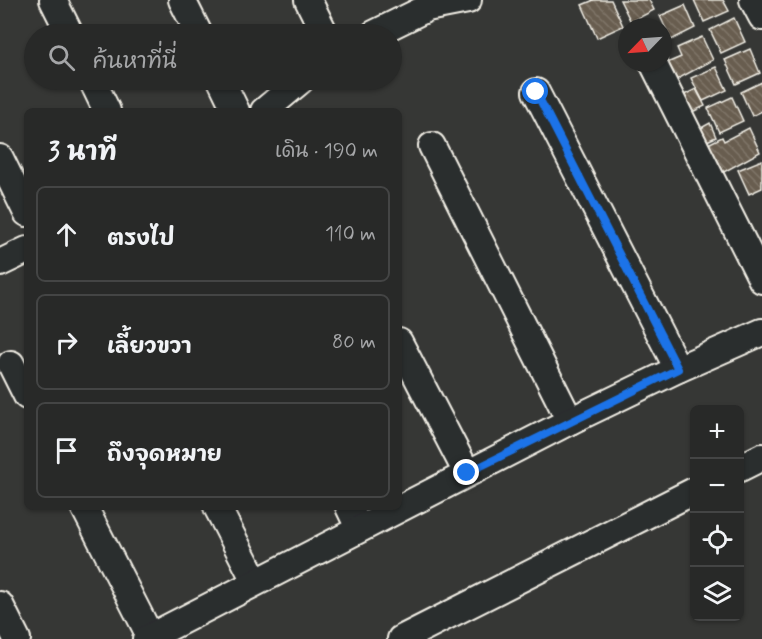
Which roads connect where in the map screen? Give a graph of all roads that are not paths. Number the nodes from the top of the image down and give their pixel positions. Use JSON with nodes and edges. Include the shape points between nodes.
{"nodes":[{"id":1,"x":53,"y":0,"type":"edge"},
{"id":2,"x":182,"y":0,"type":"edge"},
{"id":3,"x":308,"y":0,"type":"edge"},
{"id":4,"x":468,"y":0,"type":"edge"},
{"id":5,"x":753,"y":0,"type":"edge"},
{"id":6,"x":425,"y":4,"type":"edge"},
{"id":7,"x":762,"y":17,"type":"edge"},
{"id":8,"x":65,"y":24,"type":"edge"},
{"id":9,"x":194,"y":24,"type":"edge"},
{"id":10,"x":320,"y":24,"type":"edge"},
{"id":11,"x":391,"y":24,"type":"edge"},
{"id":12,"x":658,"y":72,"type":"edge"},
{"id":13,"x":97,"y":90,"type":"edge"},
{"id":14,"x":226,"y":90,"type":"edge"},
{"id":15,"x":289,"y":90,"type":"edge"},
{"id":16,"x":536,"y":92,"type":"dead end"},
{"id":17,"x":106,"y":108,"type":"edge"},
{"id":18,"x":235,"y":108,"type":"edge"},
{"id":19,"x":268,"y":108,"type":"edge"},
{"id":20,"x":432,"y":146,"type":"dead end"},
{"id":21,"x":0,"y":158,"type":"edge"},
{"id":22,"x":24,"y":207,"type":"edge"},
{"id":23,"x":24,"y":251,"type":"edge"},
{"id":24,"x":0,"y":263,"type":"edge"},
{"id":25,"x":762,"y":280,"type":"edge"},
{"id":26,"x":762,"y":332,"type":"edge"},
{"id":27,"x":402,"y":348,"type":"edge"},
{"id":28,"x":11,"y":364,"type":"dead end"},
{"id":29,"x":678,"y":369,"type":"junction"},
{"id":30,"x":24,"y":390,"type":"edge"},
{"id":31,"x":570,"y":421,"type":"junction"},
{"id":32,"x":762,"y":457,"type":"edge"},
{"id":33,"x":744,"y":466,"type":"edge"},
{"id":34,"x":467,"y":473,"type":"junction"},
{"id":35,"x":690,"y":493,"type":"edge"},
{"id":36,"x":402,"y":499,"type":"edge"},
{"id":37,"x":85,"y":510,"type":"edge"},
{"id":38,"x":219,"y":510,"type":"edge"},
{"id":39,"x":374,"y":510,"type":"edge"},
{"id":40,"x":354,"y":518,"type":"edge"},
{"id":41,"x":255,"y":581,"type":"junction"},
{"id":42,"x":0,"y":605,"type":"edge"},
{"id":43,"x":148,"y":638,"type":"edge"},
{"id":44,"x":17,"y":639,"type":"edge"},
{"id":45,"x":401,"y":639,"type":"edge"}],
"edges":[{"from":1,"to":8,"type":"street"},
{"from":2,"to":9,"type":"street"},
{"from":3,"to":10,"type":"street"},
{"from":4,"to":6,"type":"street"},
{"from":5,"to":7,"type":"street"},
{"from":6,"to":11,"type":"street"},
{"from":12,"to":25,"type":"street"},
{"from":13,"to":17,"type":"street"},
{"from":14,"to":18,"type":"street"},
{"from":15,"to":19,"type":"street"},
{"from":16,"to":29,"type":"street"},
{"from":20,"to":31,"type":"street"},
{"from":21,"to":22,"type":"street"},
{"from":23,"to":24,"type":"street"},
{"from":26,"to":29,"type":"street"},
{"from":27,"to":34,"type":"street"},
{"from":28,"to":30,"type":"street"},
{"from":29,"to":31,"type":"street"},
{"from":31,"to":34,"type":"street"},
{"from":32,"to":33,"type":"street"},
{"from":34,"to":36,"type":"street"},
{"from":35,"to":45,"type":"street"},
{"from":37,"to":43,"type":"street"},
{"from":38,"to":41,"type":"street"},
{"from":39,"to":40,"type":"street"},
{"from":40,"to":41,"type":"street"},
{"from":41,"to":43,"type":"street"},
{"from":42,"to":44,"type":"street"}]}
